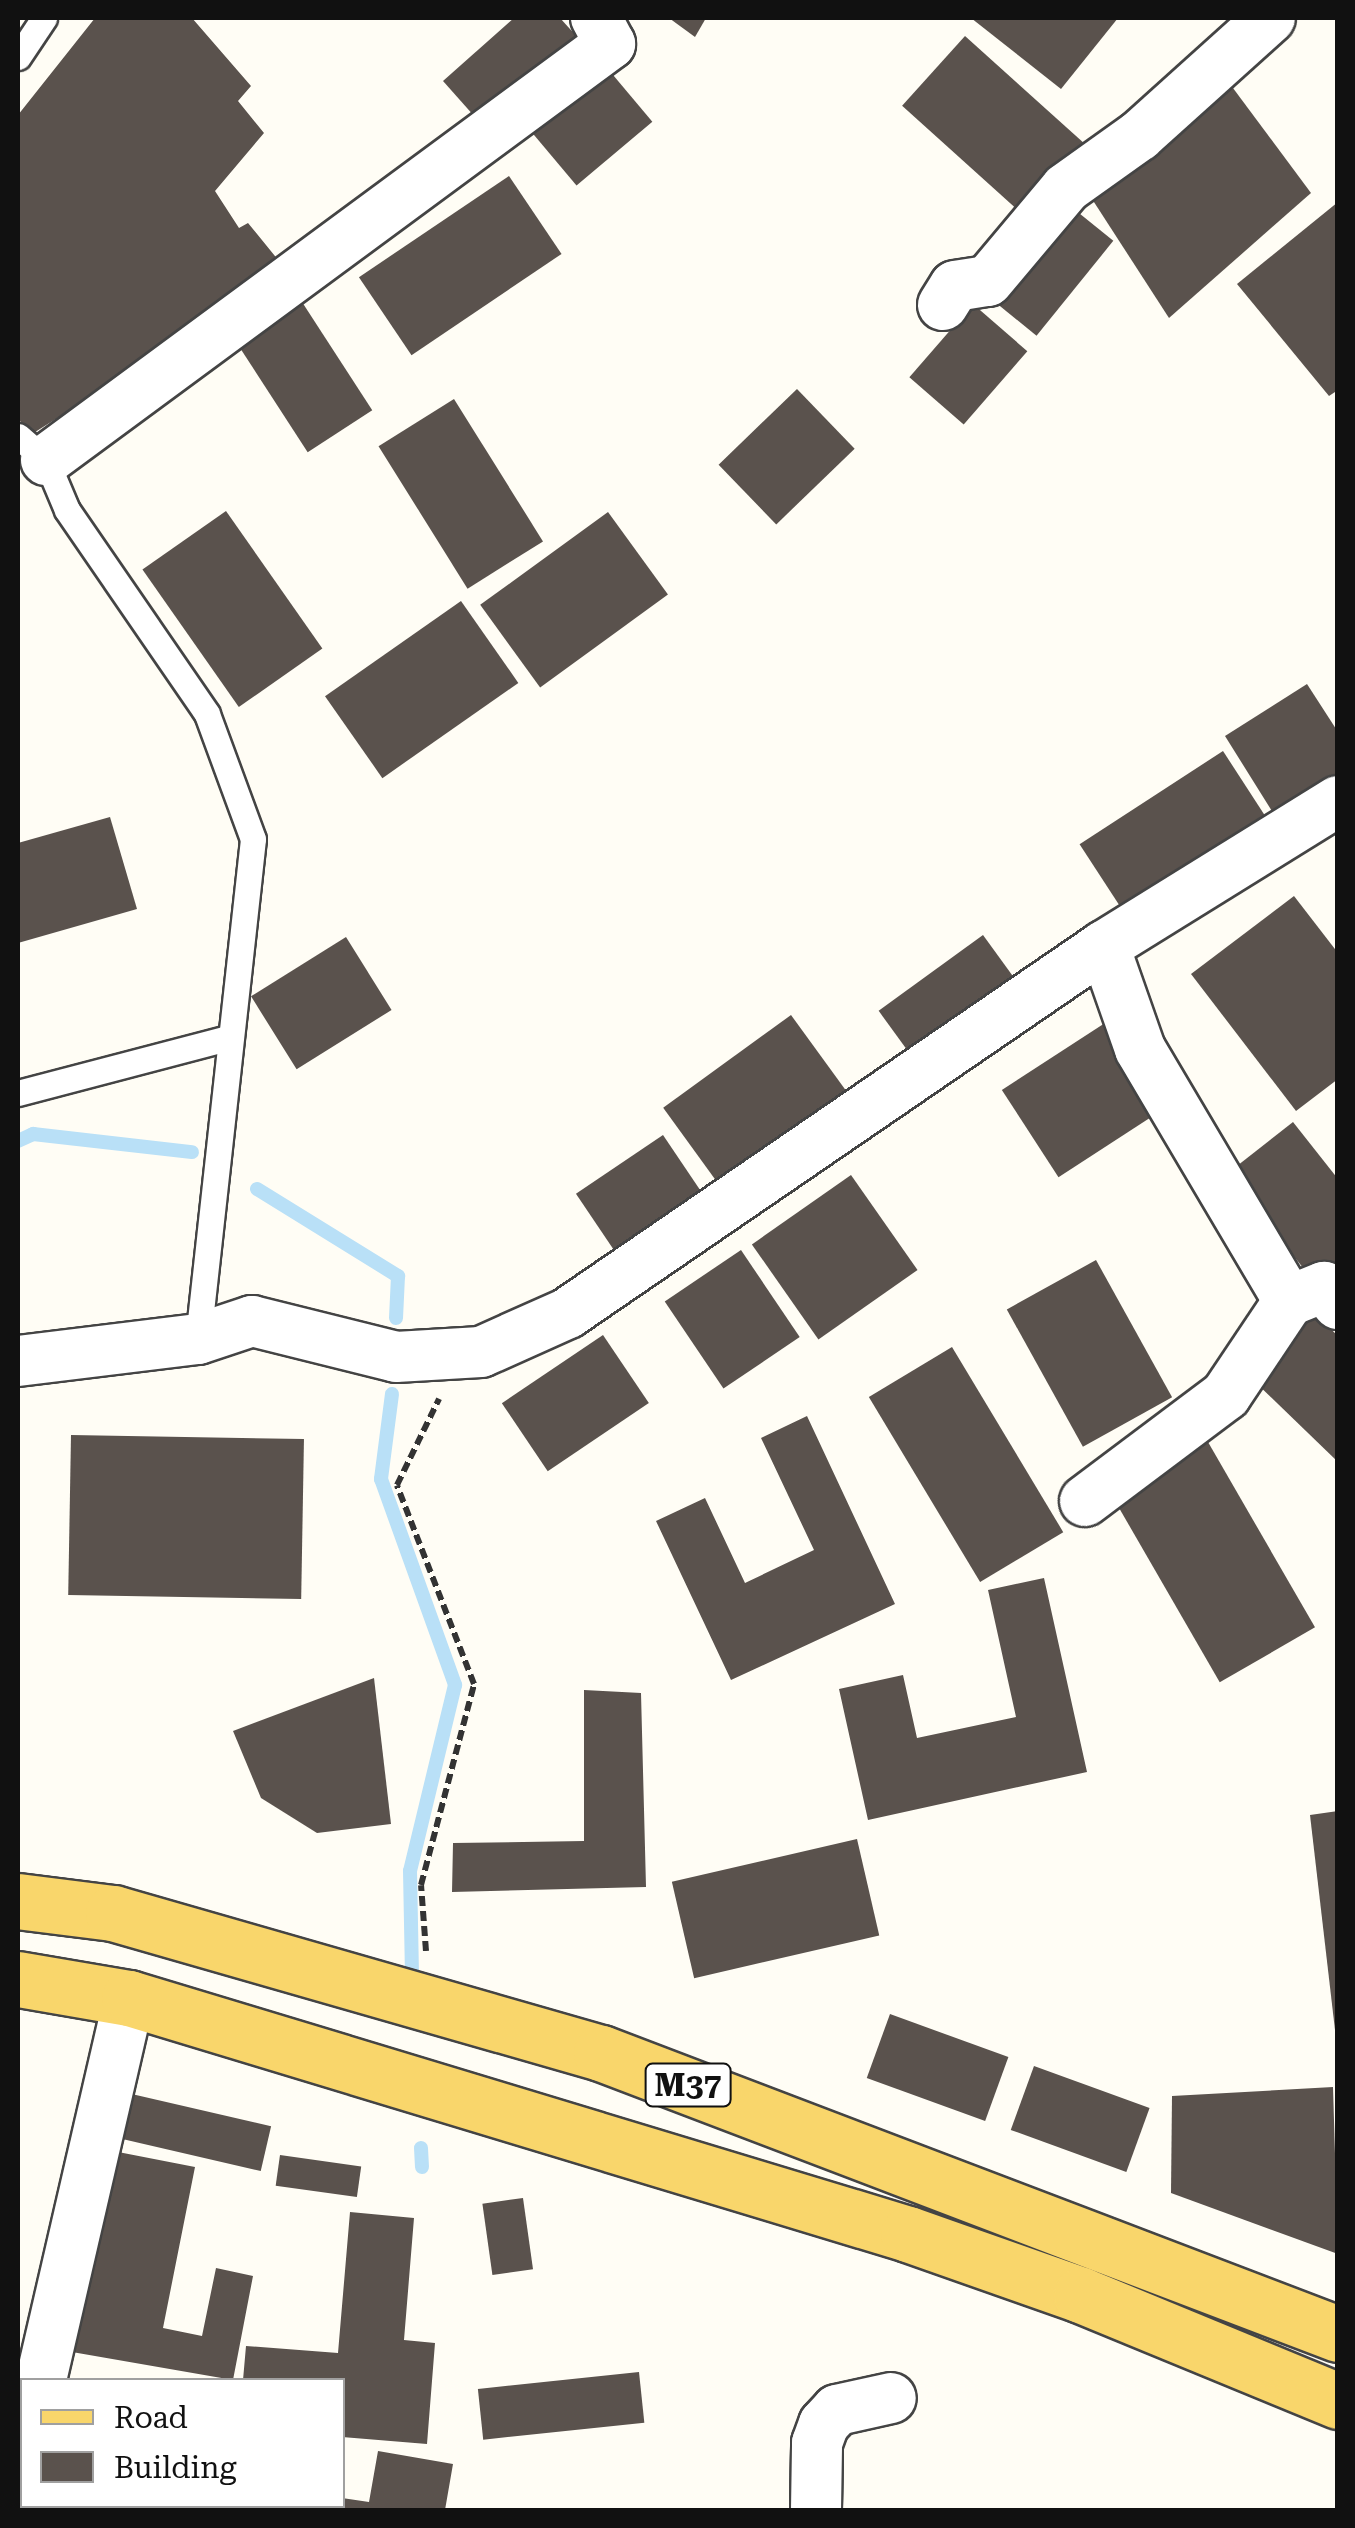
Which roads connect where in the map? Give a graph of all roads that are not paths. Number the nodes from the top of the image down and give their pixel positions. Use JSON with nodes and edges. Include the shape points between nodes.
{"nodes":[{"id":1,"x":44,"y":18,"type":"edge"},
{"id":2,"x":596,"y":18,"type":"edge"},
{"id":3,"x":1270,"y":18,"type":"edge"},
{"id":4,"x":18,"y":57,"type":"edge"},
{"id":5,"x":943,"y":305,"type":"dead end"},
{"id":6,"x":32,"y":448,"type":"edge"},
{"id":7,"x":1338,"y":802,"type":"edge"},
{"id":8,"x":1104,"y":946,"type":"junction"},
{"id":9,"x":227,"y":1038,"type":"junction"},
{"id":10,"x":18,"y":1093,"type":"edge"},
{"id":11,"x":1322,"y":1295,"type":"edge"},
{"id":12,"x":198,"y":1339,"type":"junction"},
{"id":13,"x":18,"y":1361,"type":"edge"},
{"id":14,"x":1085,"y":1502,"type":"dead end"},
{"id":15,"x":18,"y":1901,"type":"edge"},
{"id":16,"x":18,"y":1980,"type":"edge"},
{"id":17,"x":128,"y":1998,"type":"junction"},
{"id":18,"x":918,"y":2170,"type":"junction"},
{"id":19,"x":908,"y":2234,"type":"junction"},
{"id":20,"x":1338,"y":2334,"type":"edge"},
{"id":21,"x":41,"y":2378,"type":"edge"},
{"id":22,"x":891,"y":2398,"type":"dead end"},
{"id":23,"x":1338,"y":2401,"type":"edge"},
{"id":24,"x":816,"y":2510,"type":"edge"}],
"edges":[{"from":1,"to":4,"type":"lane"},
{"from":2,"to":6,"type":"street","via":[[610,44]]},
{"from":3,"to":5,"type":"street","via":[[1139,136],[1066,188],[988,280],[956,286]]},
{"from":6,"to":9,"type":"lane","via":[[207,714],[253,839]]},
{"from":7,"to":8,"type":"street"},
{"from":8,"to":11,"type":"street","via":[[1140,1049]]},
{"from":8,"to":12,"type":"street","via":[[568,1313],[481,1352],[396,1357],[252,1320]]},
{"from":9,"to":10,"type":"lane"},
{"from":9,"to":12,"type":"lane"},
{"from":11,"to":14,"type":"street","via":[[1226,1395]]},
{"from":12,"to":13,"type":"street"},
{"from":15,"to":18,"type":"main road","number":"M37","via":[[113,1913],[601,2053]]},
{"from":16,"to":17,"type":"main road","number":"M37"},
{"from":17,"to":19,"type":"main road","number":"M37"},
{"from":17,"to":21,"type":"street"},
{"from":18,"to":19,"type":"lane"},
{"from":18,"to":20,"type":"main road","number":"M37"},
{"from":19,"to":23,"type":"main road","number":"M37","via":[[1082,2296]]},
{"from":22,"to":24,"type":"street","via":[[836,2410],[824,2424]]}]}
